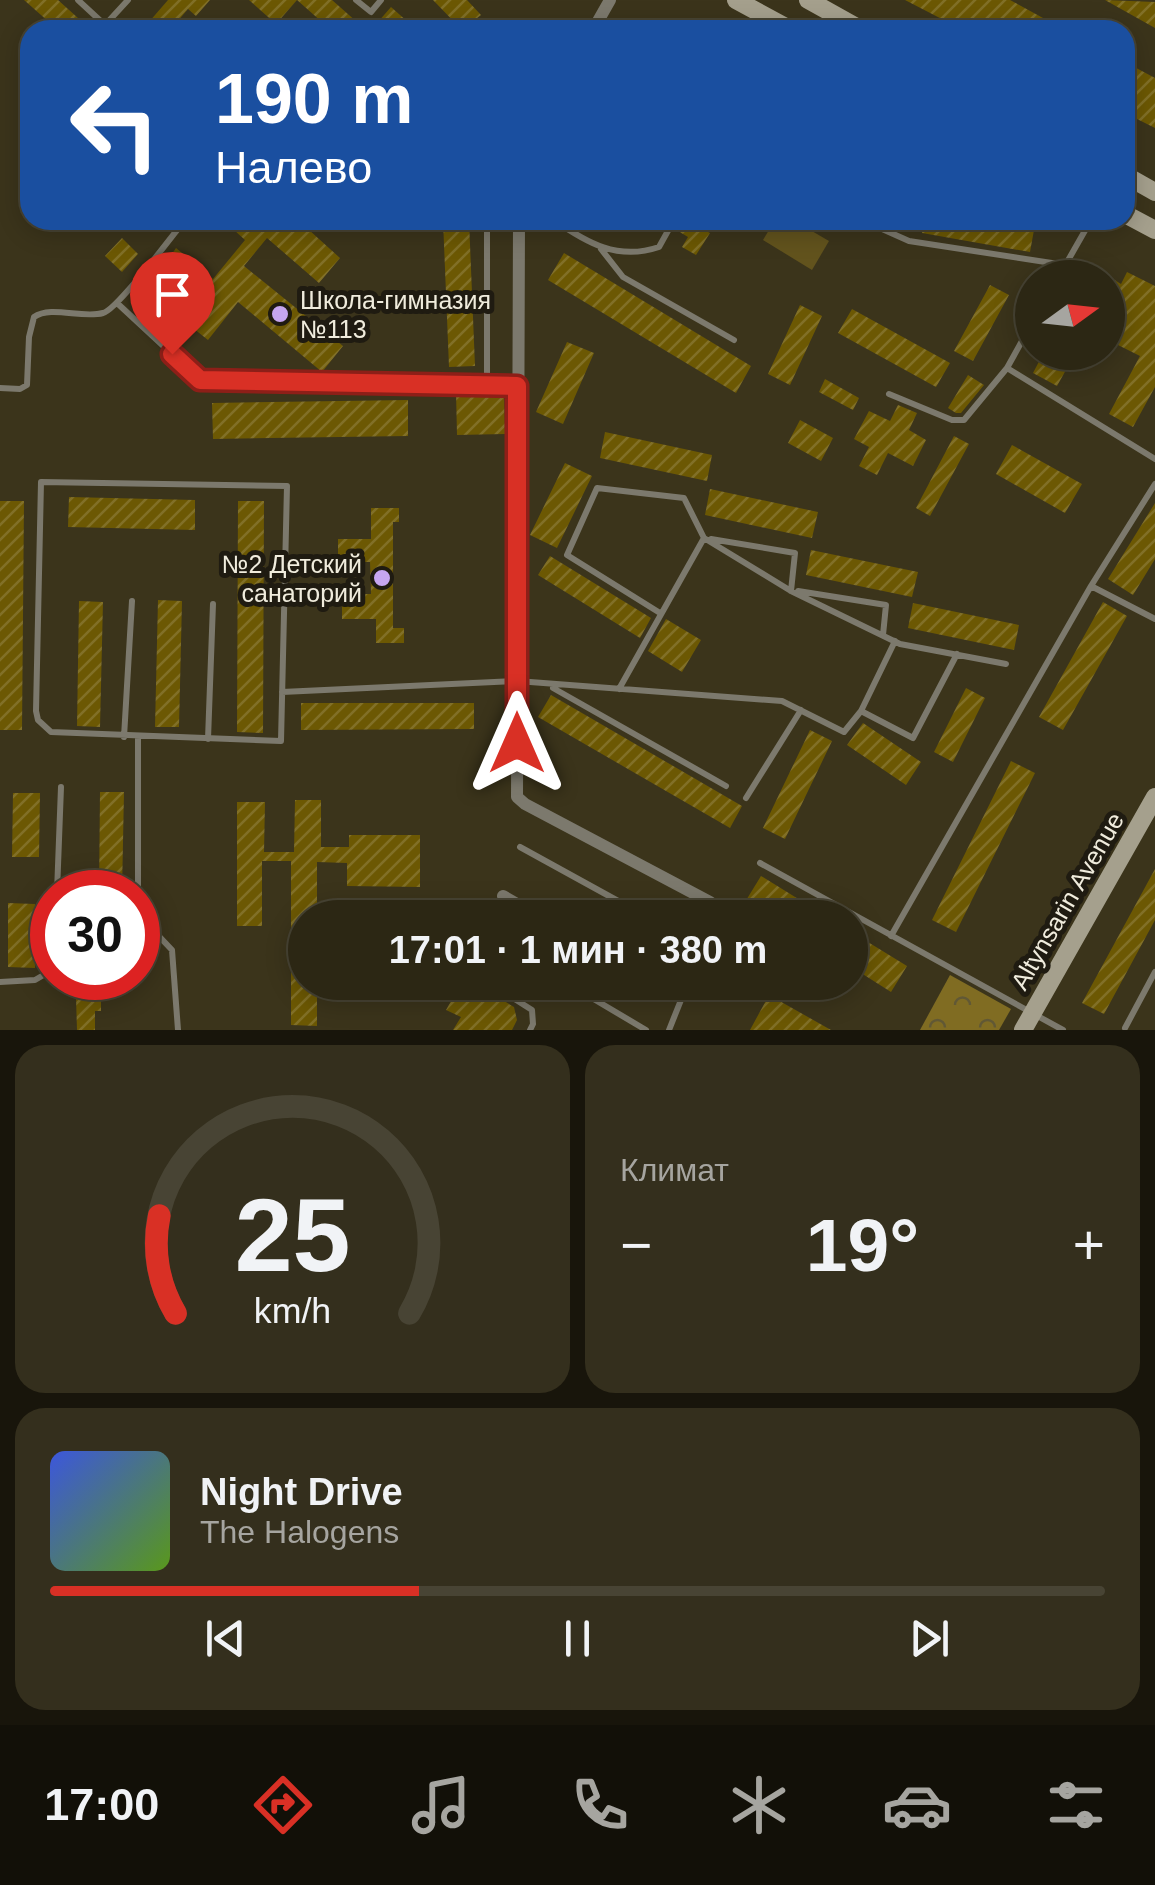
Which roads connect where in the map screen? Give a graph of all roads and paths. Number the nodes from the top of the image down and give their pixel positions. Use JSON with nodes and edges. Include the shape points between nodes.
{"nodes":[{"id":1,"x":78,"y":0,"type":"edge"},
{"id":2,"x":128,"y":0,"type":"edge"},
{"id":3,"x":356,"y":0,"type":"edge"},
{"id":4,"x":381,"y":0,"type":"edge"},
{"id":5,"x":736,"y":0,"type":"edge"},
{"id":6,"x":808,"y":0,"type":"edge"},
{"id":7,"x":100,"y":20,"type":"edge"},
{"id":8,"x":109,"y":20,"type":"edge"},
{"id":9,"x":772,"y":20,"type":"edge"},
{"id":10,"x":844,"y":20,"type":"edge"},
{"id":11,"x":177,"y":230,"type":"edge"},
{"id":12,"x":487,"y":230,"type":"edge"},
{"id":13,"x":518,"y":230,"type":"edge"},
{"id":14,"x":570,"y":230,"type":"edge"},
{"id":15,"x":668,"y":230,"type":"edge"},
{"id":16,"x":884,"y":230,"type":"edge"},
{"id":17,"x":1085,"y":230,"type":"edge"},
{"id":18,"x":601,"y":249,"type":"junction"},
{"id":19,"x":1033,"y":260,"type":"edge"},
{"id":20,"x":1069,"y":260,"type":"edge"},
{"id":21,"x":117,"y":303,"type":"junction"},
{"id":22,"x":734,"y":340,"type":"dead end"},
{"id":23,"x":1015,"y":354,"type":"edge"},
{"id":24,"x":1007,"y":368,"type":"junction"},
{"id":25,"x":486,"y":386,"type":"junction"},
{"id":26,"x":517,"y":386,"type":"junction"},
{"id":27,"x":0,"y":388,"type":"edge"},
{"id":28,"x":889,"y":394,"type":"dead end"},
{"id":29,"x":1155,"y":459,"type":"edge"},
{"id":30,"x":1155,"y":484,"type":"edge"},
{"id":31,"x":704,"y":538,"type":"junction"},
{"id":32,"x":1091,"y":586,"type":"junction"},
{"id":33,"x":792,"y":590,"type":"junction"},
{"id":34,"x":132,"y":601,"type":"dead end"},
{"id":35,"x":213,"y":604,"type":"dead end"},
{"id":36,"x":660,"y":613,"type":"junction"},
{"id":37,"x":1155,"y":619,"type":"edge"},
{"id":38,"x":883,"y":636,"type":"junction"},
{"id":39,"x":895,"y":642,"type":"junction"},
{"id":40,"x":956,"y":654,"type":"junction"},
{"id":41,"x":1006,"y":664,"type":"dead end"},
{"id":42,"x":517,"y":681,"type":"junction"},
{"id":43,"x":547,"y":684,"type":"junction"},
{"id":44,"x":618,"y":689,"type":"junction"},
{"id":45,"x":282,"y":692,"type":"junction"},
{"id":46,"x":801,"y":710,"type":"junction"},
{"id":47,"x":861,"y":712,"type":"junction"},
{"id":48,"x":124,"y":737,"type":"junction"},
{"id":49,"x":138,"y":737,"type":"junction"},
{"id":50,"x":208,"y":739,"type":"junction"},
{"id":51,"x":60,"y":786,"type":"dead end"},
{"id":52,"x":726,"y":786,"type":"dead end"},
{"id":53,"x":746,"y":798,"type":"dead end"},
{"id":54,"x":1153,"y":805,"type":"edge"},
{"id":55,"x":520,"y":848,"type":"dead end"},
{"id":56,"x":760,"y":862,"type":"dead end"},
{"id":57,"x":57,"y":870,"type":"edge"},
{"id":58,"x":503,"y":896,"type":"dead end"},
{"id":59,"x":510,"y":900,"type":"edge"},
{"id":60,"x":616,"y":900,"type":"edge"},
{"id":61,"x":706,"y":900,"type":"edge"},
{"id":62,"x":891,"y":936,"type":"junction"},
{"id":63,"x":1155,"y":972,"type":"edge"},
{"id":64,"x":30,"y":980,"type":"edge"},
{"id":65,"x":0,"y":982,"type":"edge"},
{"id":66,"x":520,"y":1000,"type":"edge"},
{"id":67,"x":595,"y":1000,"type":"edge"},
{"id":68,"x":681,"y":1000,"type":"edge"},
{"id":69,"x":1027,"y":1022,"type":"edge"},
{"id":70,"x":1125,"y":1028,"type":"edge"},
{"id":71,"x":178,"y":1030,"type":"edge"},
{"id":72,"x":530,"y":1030,"type":"edge"},
{"id":73,"x":646,"y":1030,"type":"edge"},
{"id":74,"x":669,"y":1030,"type":"edge"},
{"id":75,"x":1063,"y":1030,"type":"edge"}],
"edges":[{"from":1,"to":7,"type":"lane"},
{"from":2,"to":8,"type":"lane"},
{"from":3,"to":4,"type":"lane","via":[[370,12]]},
{"from":5,"to":9,"type":"main road"},
{"from":6,"to":10,"type":"main road"},
{"from":11,"to":21,"type":"lane"},
{"from":12,"to":25,"type":"lane"},
{"from":13,"to":26,"type":"street"},
{"from":14,"to":18,"type":"lane"},
{"from":15,"to":18,"type":"lane","via":[[659,247],[644,252]]},
{"from":16,"to":19,"type":"lane","via":[[909,241]]},
{"from":17,"to":20,"type":"lane"},
{"from":18,"to":22,"type":"lane","via":[[623,276]]},
{"from":21,"to":25,"type":"lane","via":[[200,380]]},
{"from":21,"to":27,"type":"lane","via":[[100,314],[40,313],[28,338],[27,385]]},
{"from":23,"to":24,"type":"lane"},
{"from":24,"to":28,"type":"lane","via":[[964,420]]},
{"from":24,"to":29,"type":"lane"},
{"from":25,"to":26,"type":"lane"},
{"from":26,"to":42,"type":"street"},
{"from":30,"to":32,"type":"lane"},
{"from":31,"to":33,"type":"lane"},
{"from":31,"to":33,"type":"lane","via":[[794,554]]},
{"from":31,"to":36,"type":"lane"},
{"from":31,"to":36,"type":"lane","via":[[684,498],[596,488],[567,555]]},
{"from":32,"to":37,"type":"lane"},
{"from":32,"to":62,"type":"lane"},
{"from":33,"to":38,"type":"lane"},
{"from":33,"to":38,"type":"lane","via":[[886,605]]},
{"from":34,"to":48,"type":"lane"},
{"from":35,"to":50,"type":"lane"},
{"from":36,"to":44,"type":"lane"},
{"from":38,"to":39,"type":"lane"},
{"from":39,"to":40,"type":"lane"},
{"from":39,"to":47,"type":"lane"},
{"from":40,"to":41,"type":"lane"},
{"from":40,"to":47,"type":"lane","via":[[913,738]]},
{"from":42,"to":43,"type":"lane"},
{"from":42,"to":45,"type":"lane"},
{"from":42,"to":61,"type":"street","via":[[517,796]]},
{"from":43,"to":44,"type":"lane"},
{"from":43,"to":52,"type":"lane"},
{"from":44,"to":46,"type":"lane","via":[[782,700]]},
{"from":45,"to":48,"type":"lane","via":[[287,486],[41,482],[38,720],[50,732]]},
{"from":45,"to":50,"type":"lane","via":[[281,740]]},
{"from":46,"to":47,"type":"lane","via":[[844,732]]},
{"from":46,"to":53,"type":"lane"},
{"from":48,"to":49,"type":"lane"},
{"from":49,"to":50,"type":"lane"},
{"from":49,"to":71,"type":"lane","via":[[138,914],[172,950]]},
{"from":51,"to":57,"type":"lane"},
{"from":54,"to":69,"type":"main road","name":"Altynsarin Avenue"},
{"from":55,"to":60,"type":"lane"},
{"from":56,"to":62,"type":"lane"},
{"from":58,"to":59,"type":"street"},
{"from":62,"to":69,"type":"lane"},
{"from":63,"to":70,"type":"lane"},
{"from":64,"to":65,"type":"lane"},
{"from":66,"to":72,"type":"lane","via":[[534,1016]]},
{"from":67,"to":73,"type":"lane"},
{"from":68,"to":74,"type":"lane"},
{"from":69,"to":75,"type":"lane"}]}
